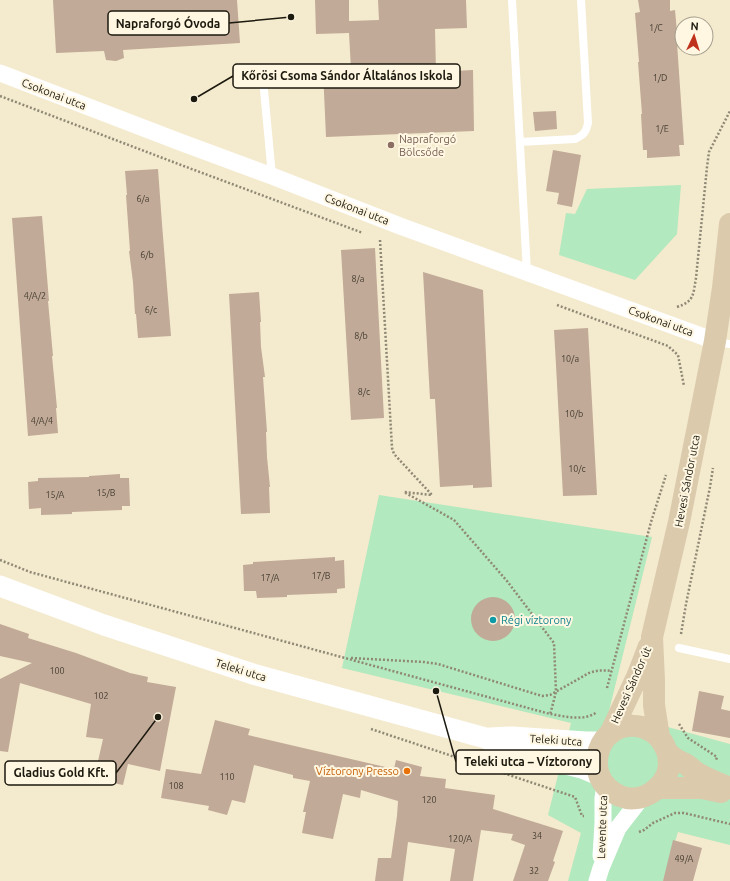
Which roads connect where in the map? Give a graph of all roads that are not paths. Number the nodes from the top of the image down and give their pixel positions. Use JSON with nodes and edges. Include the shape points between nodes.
{"nodes":[{"id":1,"x":512,"y":0,"type":"edge"},
{"id":2,"x":581,"y":0,"type":"edge"},
{"id":3,"x":284,"y":70,"type":"dead end"},
{"id":4,"x":0,"y":73,"type":"edge"},
{"id":5,"x":520,"y":142,"type":"junction"},
{"id":6,"x":272,"y":176,"type":"junction"},
{"id":7,"x":730,"y":224,"type":"edge"},
{"id":8,"x":527,"y":272,"type":"junction"},
{"id":9,"x":722,"y":343,"type":"edge"},
{"id":10,"x":0,"y":586,"type":"edge"},
{"id":11,"x":652,"y":637,"type":"junction"},
{"id":12,"x":679,"y":648,"type":"road end"},
{"id":13,"x":730,"y":659,"type":"edge"},
{"id":14,"x":606,"y":738,"type":"junction"},
{"id":15,"x":663,"y":745,"type":"junction"},
{"id":16,"x":543,"y":748,"type":"junction"},
{"id":17,"x":602,"y":780,"type":"junction"},
{"id":18,"x":730,"y":788,"type":"edge"},
{"id":19,"x":650,"y":792,"type":"junction"},
{"id":20,"x":730,"y":795,"type":"edge"},
{"id":21,"x":599,"y":874,"type":"edge"}],
"edges":[{"from":1,"to":5,"type":"lane"},
{"from":2,"to":5,"type":"lane","via":[[588,123],[586,130],[582,136],[575,139]]},
{"from":3,"to":6,"type":"lane","via":[[267,73],[263,79]]},
{"from":4,"to":6,"type":"street","name":"Csokonai utca"},
{"from":5,"to":8,"type":"lane"},
{"from":6,"to":8,"type":"street","name":"Csokonai utca"},
{"from":7,"to":9,"type":"main road","name":"Hevesi Sándor utca","via":[[723,288]]},
{"from":8,"to":9,"type":"street","name":"Csokonai utca"},
{"from":9,"to":11,"type":"main road","name":"Hevesi Sándor utca"},
{"from":10,"to":16,"type":"street","name":"Teleki utca","via":[[104,626],[253,674],[486,738],[512,737]]},
{"from":11,"to":14,"type":"main road","name":"Hevesi Sándor út","via":[[637,677]]},
{"from":11,"to":15,"type":"main road","name":"Hevesi Sándor utca","via":[[654,705]]},
{"from":12,"to":13,"type":"lane"},
{"from":14,"to":15,"type":"main road","via":[[620,728],[642,727],[654,732]]},
{"from":14,"to":16,"type":"street","name":"Teleki utca"},
{"from":14,"to":17,"type":"main road","via":[[597,753],[596,764]]},
{"from":15,"to":18,"type":"main road","via":[[700,775]]},
{"from":15,"to":19,"type":"main road","via":[[669,765],[666,776]]},
{"from":16,"to":17,"type":"street","name":"Teleki utca"},
{"from":17,"to":19,"type":"main road","via":[[613,793],[624,797],[636,798]]},
{"from":17,"to":21,"type":"street","name":"Levente utca","via":[[603,823]]},
{"from":19,"to":20,"type":"main road","via":[[702,788]]},
{"from":19,"to":21,"type":"street","name":"Levente utca","via":[[618,828]]}]}
